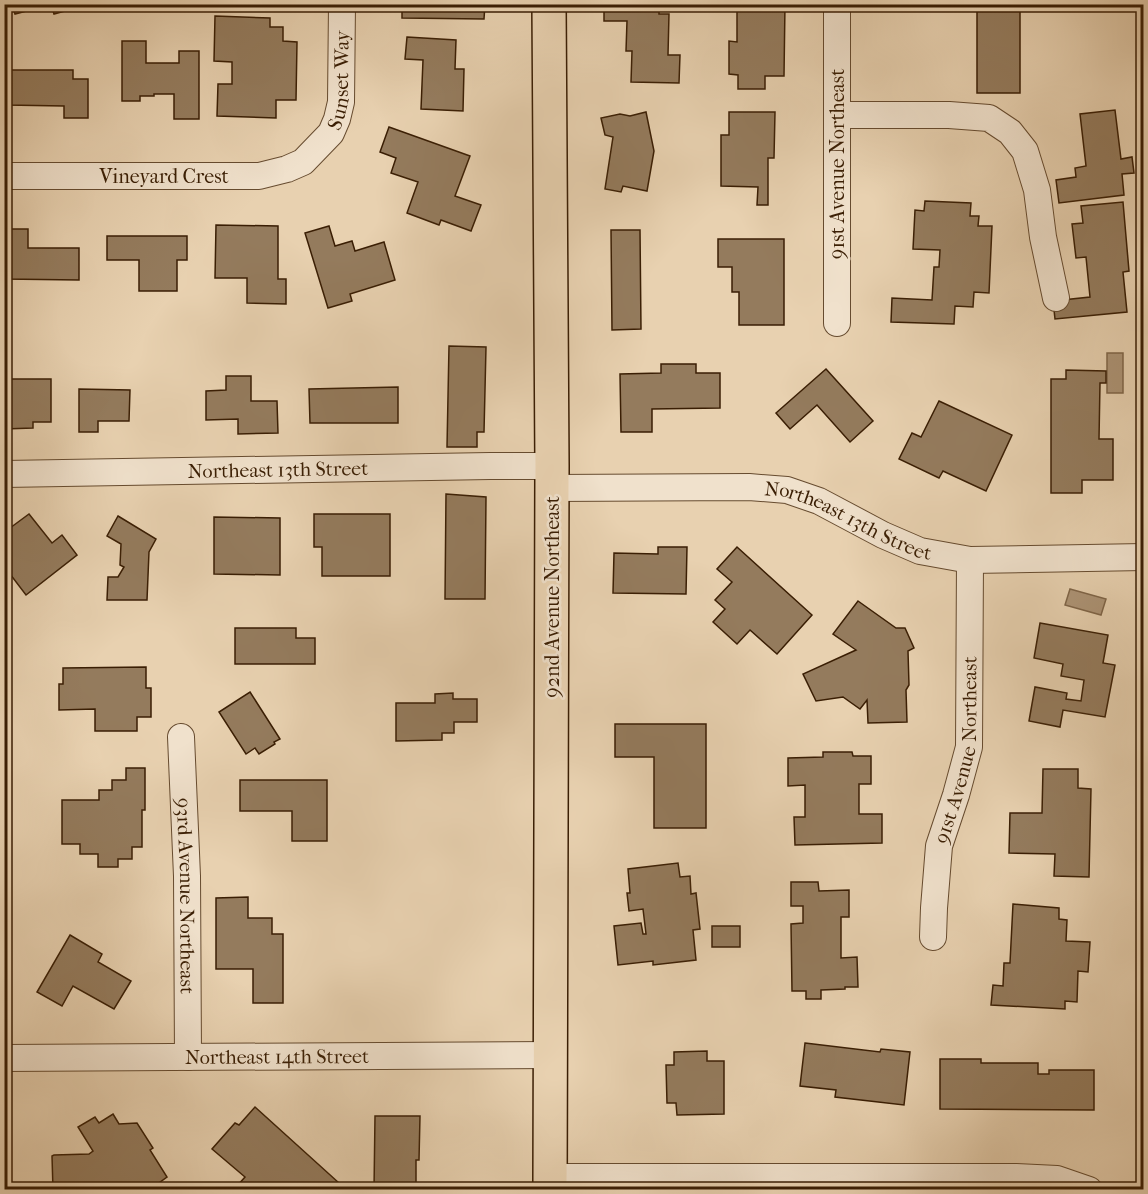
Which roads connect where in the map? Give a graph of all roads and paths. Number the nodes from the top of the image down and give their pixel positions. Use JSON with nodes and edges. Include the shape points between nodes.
{"nodes":[{"id":1,"x":342,"y":4,"type":"edge"},
{"id":2,"x":549,"y":4,"type":"edge"},
{"id":3,"x":837,"y":4,"type":"edge"},
{"id":4,"x":837,"y":115,"type":"junction"},
{"id":5,"x":316,"y":149,"type":"joint"},
{"id":6,"x":4,"y":176,"type":"edge"},
{"id":7,"x":1056,"y":298,"type":"dead end"},
{"id":8,"x":837,"y":322,"type":"dead end"},
{"id":9,"x":4,"y":474,"type":"edge"},
{"id":10,"x":552,"y":477,"type":"junction"},
{"id":11,"x":1143,"y":557,"type":"edge"},
{"id":12,"x":970,"y":560,"type":"junction"},
{"id":13,"x":181,"y":736,"type":"dead end"},
{"id":14,"x":933,"y":937,"type":"dead end"},
{"id":15,"x":551,"y":1055,"type":"junction"},
{"id":16,"x":188,"y":1057,"type":"junction"},
{"id":17,"x":4,"y":1058,"type":"edge"},
{"id":18,"x":550,"y":1183,"type":"edge"},
{"id":19,"x":1089,"y":1190,"type":"edge"}],
"edges":[{"from":1,"to":5,"type":"street","name":"Sunset Way","via":[[341,102],[331,133]]},
{"from":2,"to":10,"type":"main road","name":"92nd Avenue Northeast"},
{"from":3,"to":4,"type":"street","name":"91st Avenue Northeast"},
{"from":4,"to":7,"type":"street","via":[[989,118],[1010,132],[1025,151],[1037,190]]},
{"from":4,"to":8,"type":"street","name":"91st Avenue Northeast"},
{"from":5,"to":6,"type":"street","name":"Vineyard Crest","via":[[303,162],[259,176]]},
{"from":9,"to":10,"type":"street","name":"Northeast 13th Street","via":[[478,466]]},
{"from":10,"to":12,"type":"street","name":"Northeast 13th Street","via":[[787,490],[819,501],[920,551]]},
{"from":10,"to":15,"type":"main road","name":"92nd Avenue Northeast"},
{"from":11,"to":12,"type":"street","name":"Northeast 13th Street"},
{"from":12,"to":14,"type":"street","name":"91st Avenue Northeast","via":[[969,747],[939,846]]},
{"from":13,"to":16,"type":"street","name":"93rd Avenue Northeast"},
{"from":15,"to":16,"type":"street","name":"Northeast 14th Street"},
{"from":15,"to":18,"type":"main road","name":"92nd Avenue Northeast"},
{"from":16,"to":17,"type":"street","name":"Northeast 14th Street"},
{"from":18,"to":19,"type":"street","via":[[1016,1178],[1057,1179]]}]}
